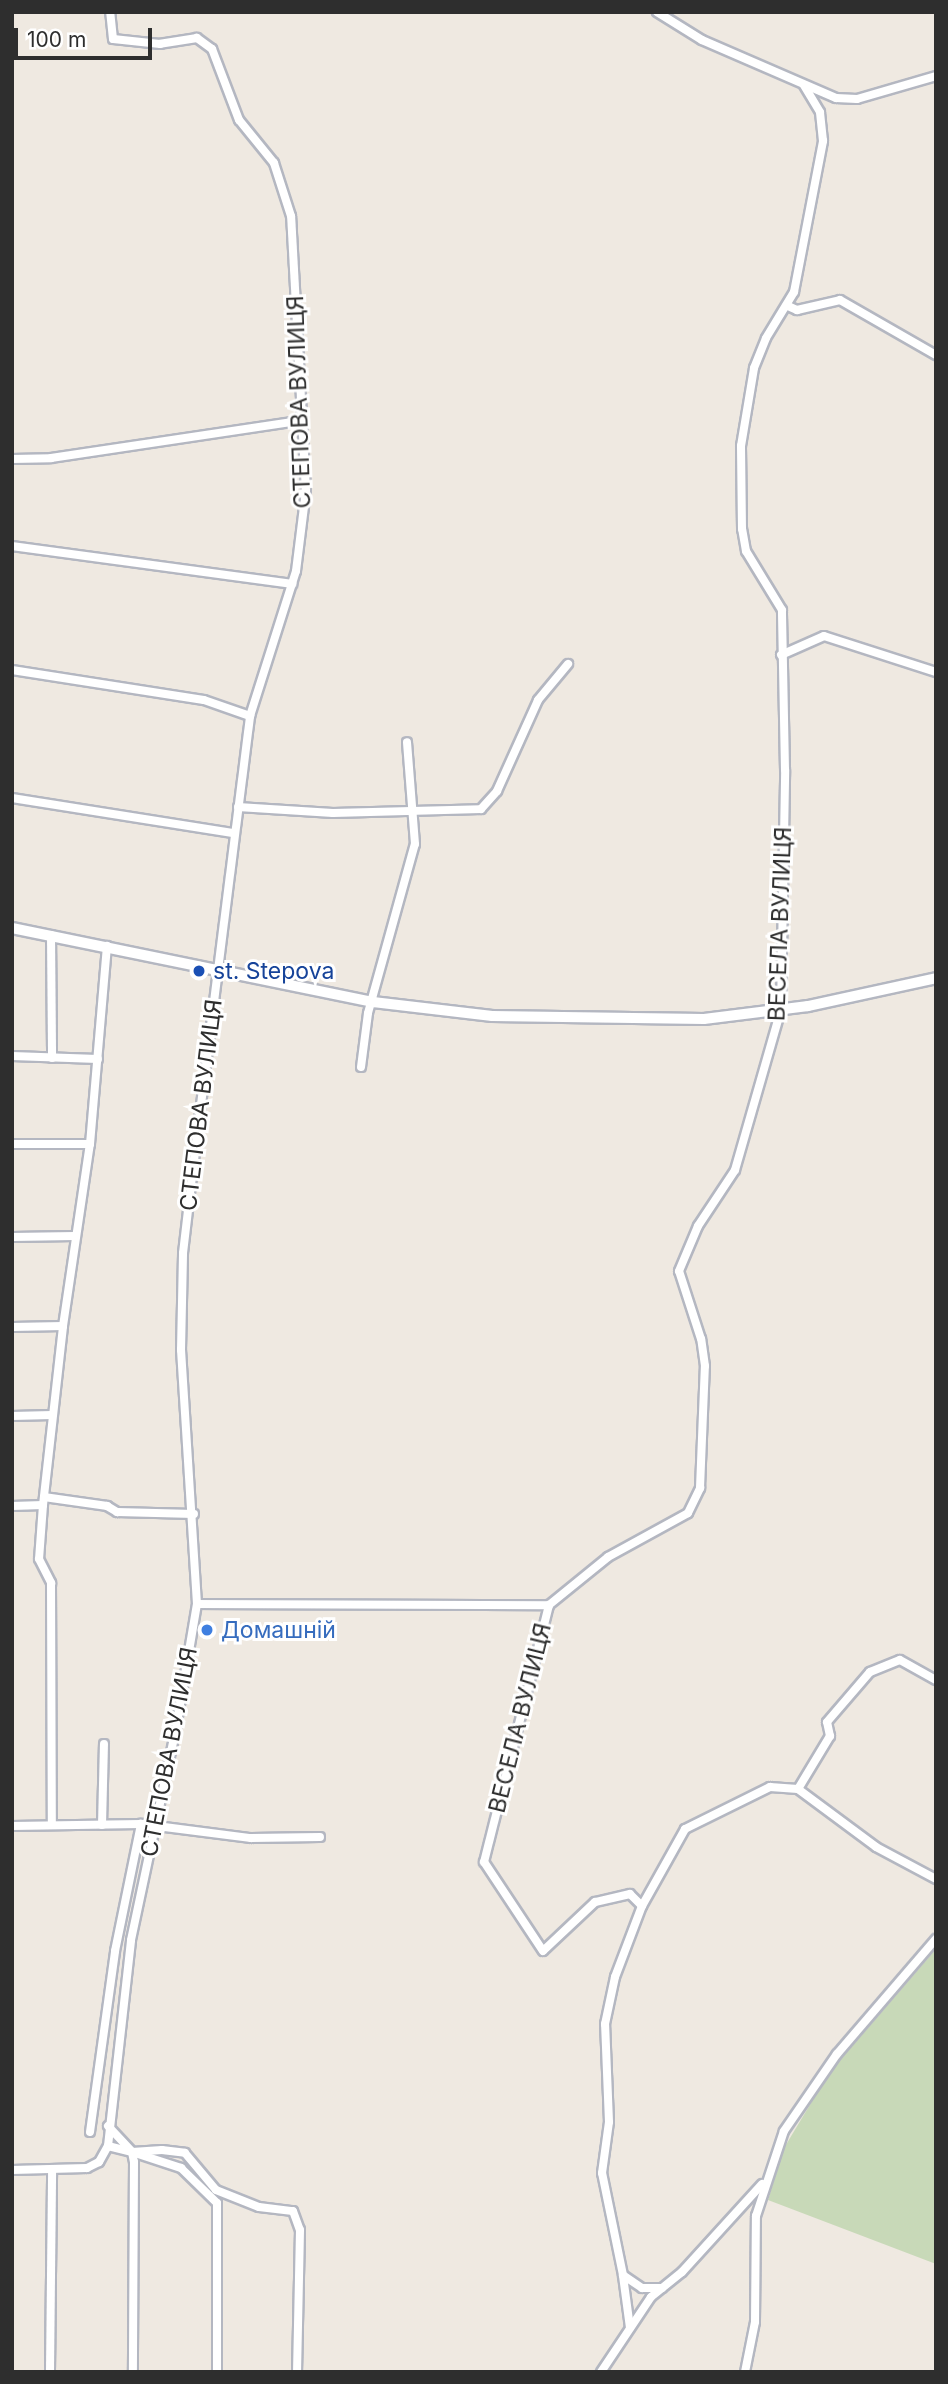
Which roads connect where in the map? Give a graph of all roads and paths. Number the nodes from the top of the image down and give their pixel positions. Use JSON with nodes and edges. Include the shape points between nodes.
{"nodes":[{"id":1,"x":110,"y":12,"type":"edge"},
{"id":2,"x":657,"y":12,"type":"edge"},
{"id":3,"x":936,"y":76,"type":"edge"},
{"id":4,"x":804,"y":85,"type":"junction"},
{"id":5,"x":836,"y":98,"type":"junction"},
{"id":6,"x":820,"y":112,"type":"junction"},
{"id":7,"x":788,"y":306,"type":"junction"},
{"id":8,"x":936,"y":355,"type":"edge"},
{"id":9,"x":299,"y":421,"type":"junction"},
{"id":10,"x":12,"y":459,"type":"edge"},
{"id":11,"x":12,"y":547,"type":"edge"},
{"id":12,"x":292,"y":584,"type":"junction"},
{"id":13,"x":781,"y":655,"type":"junction"},
{"id":14,"x":568,"y":664,"type":"dead end"},
{"id":15,"x":12,"y":670,"type":"edge"},
{"id":16,"x":936,"y":672,"type":"edge"},
{"id":17,"x":250,"y":716,"type":"junction"},
{"id":18,"x":407,"y":742,"type":"dead end"},
{"id":19,"x":12,"y":798,"type":"edge"},
{"id":20,"x":238,"y":807,"type":"junction"},
{"id":21,"x":416,"y":813,"type":"junction"},
{"id":22,"x":234,"y":833,"type":"junction"},
{"id":23,"x":12,"y":928,"type":"edge"},
{"id":24,"x":51,"y":935,"type":"junction"},
{"id":25,"x":107,"y":946,"type":"junction"},
{"id":26,"x":219,"y":968,"type":"junction"},
{"id":27,"x":936,"y":978,"type":"edge"},
{"id":28,"x":373,"y":1002,"type":"junction"},
{"id":29,"x":780,"y":1010,"type":"junction"},
{"id":30,"x":12,"y":1056,"type":"edge"},
{"id":31,"x":52,"y":1058,"type":"junction"},
{"id":32,"x":98,"y":1059,"type":"junction"},
{"id":33,"x":361,"y":1067,"type":"dead end"},
{"id":34,"x":12,"y":1144,"type":"edge"},
{"id":35,"x":90,"y":1144,"type":"junction"},
{"id":36,"x":75,"y":1236,"type":"junction"},
{"id":37,"x":12,"y":1237,"type":"edge"},
{"id":38,"x":63,"y":1326,"type":"junction"},
{"id":39,"x":12,"y":1327,"type":"edge"},
{"id":40,"x":52,"y":1415,"type":"junction"},
{"id":41,"x":12,"y":1416,"type":"edge"},
{"id":42,"x":44,"y":1501,"type":"junction"},
{"id":43,"x":12,"y":1506,"type":"edge"},
{"id":44,"x":194,"y":1514,"type":"junction"},
{"id":45,"x":197,"y":1604,"type":"junction"},
{"id":46,"x":549,"y":1605,"type":"junction"},
{"id":47,"x":936,"y":1680,"type":"edge"},
{"id":48,"x":104,"y":1744,"type":"dead end"},
{"id":49,"x":798,"y":1789,"type":"junction"},
{"id":50,"x":141,"y":1824,"type":"junction"},
{"id":51,"x":52,"y":1825,"type":"junction"},
{"id":52,"x":102,"y":1825,"type":"junction"},
{"id":53,"x":12,"y":1826,"type":"edge"},
{"id":54,"x":157,"y":1827,"type":"junction"},
{"id":55,"x":320,"y":1837,"type":"dead end"},
{"id":56,"x":936,"y":1879,"type":"edge"},
{"id":57,"x":642,"y":1906,"type":"junction"},
{"id":58,"x":936,"y":1939,"type":"edge"},
{"id":59,"x":107,"y":2124,"type":"junction"},
{"id":60,"x":90,"y":2132,"type":"dead end"},
{"id":61,"x":107,"y":2146,"type":"junction"},
{"id":62,"x":132,"y":2152,"type":"junction"},
{"id":63,"x":52,"y":2169,"type":"junction"},
{"id":64,"x":12,"y":2170,"type":"edge"},
{"id":65,"x":764,"y":2181,"type":"junction"},
{"id":66,"x":623,"y":2275,"type":"junction"},
{"id":67,"x":662,"y":2288,"type":"junction"},
{"id":68,"x":629,"y":2328,"type":"junction"},
{"id":69,"x":50,"y":2372,"type":"edge"},
{"id":70,"x":133,"y":2372,"type":"edge"},
{"id":71,"x":217,"y":2372,"type":"edge"},
{"id":72,"x":297,"y":2372,"type":"edge"},
{"id":73,"x":601,"y":2372,"type":"edge"},
{"id":74,"x":745,"y":2372,"type":"edge"}],
"edges":[{"from":1,"to":9,"type":"street","name":"СТЕПОВА ВУЛИЦЯ","via":[[113,39],[160,44],[197,38],[212,49],[240,120],[274,163],[291,216]]},
{"from":2,"to":4,"type":"street","via":[[702,40]]},
{"from":3,"to":5,"type":"street","via":[[857,99]]},
{"from":4,"to":5,"type":"street"},
{"from":4,"to":6,"type":"street","name":"ВЕСЕЛА ВУЛИЦЯ"},
{"from":5,"to":6,"type":"street"},
{"from":6,"to":7,"type":"street","name":"ВЕСЕЛА ВУЛИЦЯ","via":[[823,141]]},
{"from":7,"to":8,"type":"street","via":[[797,310],[840,300]]},
{"from":7,"to":13,"type":"street","name":"ВЕСЕЛА ВУЛИЦЯ","via":[[766,338],[754,368],[741,446],[742,529],[752,564],[782,610]]},
{"from":9,"to":10,"type":"street","via":[[51,458]]},
{"from":9,"to":12,"type":"street","name":"СТЕПОВА ВУЛИЦЯ","via":[[306,491]]},
{"from":11,"to":12,"type":"street"},
{"from":12,"to":17,"type":"street","name":"СТЕПОВА ВУЛИЦЯ"},
{"from":13,"to":16,"type":"street","via":[[824,636]]},
{"from":13,"to":29,"type":"street","name":"ВЕСЕЛА ВУЛИЦЯ","via":[[785,770]]},
{"from":14,"to":21,"type":"street","via":[[537,700],[490,803],[471,813]]},
{"from":15,"to":17,"type":"street","via":[[204,700]]},
{"from":17,"to":20,"type":"street","name":"СТЕПОВА ВУЛИЦЯ"},
{"from":18,"to":21,"type":"street"},
{"from":19,"to":22,"type":"street"},
{"from":20,"to":21,"type":"street"},
{"from":20,"to":22,"type":"street","name":"СТЕПОВА ВУЛИЦЯ"},
{"from":21,"to":28,"type":"street","via":[[410,871]]},
{"from":22,"to":26,"type":"street","name":"СТЕПОВА ВУЛИЦЯ"},
{"from":23,"to":24,"type":"street"},
{"from":24,"to":25,"type":"street"},
{"from":24,"to":31,"type":"street"},
{"from":25,"to":26,"type":"street"},
{"from":25,"to":32,"type":"street"},
{"from":26,"to":28,"type":"street"},
{"from":26,"to":44,"type":"street","name":"СТЕПОВА ВУЛИЦЯ","via":[[183,1253],[181,1350]]},
{"from":27,"to":29,"type":"street"},
{"from":28,"to":29,"type":"street","via":[[492,1016],[566,1019],[704,1019]]},
{"from":28,"to":33,"type":"street"},
{"from":29,"to":46,"type":"street","name":"ВЕСЕЛА ВУЛИЦЯ","via":[[735,1170],[698,1226],[678,1271],[701,1339],[705,1366],[696,1502],[688,1513],[584,1573]]},
{"from":30,"to":31,"type":"street"},
{"from":31,"to":32,"type":"street"},
{"from":32,"to":35,"type":"street"},
{"from":34,"to":35,"type":"street"},
{"from":35,"to":36,"type":"street"},
{"from":36,"to":37,"type":"street"},
{"from":36,"to":38,"type":"street"},
{"from":38,"to":39,"type":"street"},
{"from":38,"to":40,"type":"street"},
{"from":40,"to":41,"type":"street"},
{"from":40,"to":42,"type":"street"},
{"from":42,"to":43,"type":"street"},
{"from":42,"to":44,"type":"street","via":[[107,1506],[117,1512]]},
{"from":42,"to":51,"type":"street","via":[[39,1559],[51,1583]]},
{"from":44,"to":45,"type":"street","name":"СТЕПОВА ВУЛИЦЯ"},
{"from":45,"to":46,"type":"street"},
{"from":45,"to":54,"type":"street","name":"СТЕПОВА ВУЛИЦЯ"},
{"from":46,"to":57,"type":"street","name":"ВЕСЕЛА ВУЛИЦЯ","via":[[484,1863],[543,1951],[595,1902],[630,1894]]},
{"from":47,"to":49,"type":"street","via":[[900,1660],[870,1672],[827,1722],[830,1736]]},
{"from":48,"to":52,"type":"street"},
{"from":49,"to":56,"type":"street","via":[[885,1852]]},
{"from":49,"to":57,"type":"street","via":[[770,1787],[751,1793],[685,1829]]},
{"from":50,"to":52,"type":"street"},
{"from":50,"to":54,"type":"street"},
{"from":50,"to":60,"type":"street","via":[[115,1951]]},
{"from":51,"to":52,"type":"street"},
{"from":51,"to":53,"type":"street"},
{"from":54,"to":55,"type":"street","via":[[251,1838]]},
{"from":54,"to":59,"type":"street","name":"СТЕПОВА ВУЛИЦЯ","via":[[131,1940]]},
{"from":57,"to":66,"type":"street","via":[[615,1977],[604,2034],[609,2122],[602,2173]]},
{"from":58,"to":65,"type":"street","via":[[802,2100]]},
{"from":59,"to":61,"type":"street","name":"СТЕПОВА ВУЛИЦЯ"},
{"from":59,"to":62,"type":"street"},
{"from":61,"to":62,"type":"street"},
{"from":61,"to":63,"type":"street","via":[[99,2162],[87,2168]]},
{"from":62,"to":70,"type":"street"},
{"from":62,"to":71,"type":"street","via":[[181,2168],[217,2203]]},
{"from":62,"to":72,"type":"street","via":[[185,2153],[216,2190],[259,2207],[293,2211],[300,2230]]},
{"from":63,"to":64,"type":"street"},
{"from":63,"to":69,"type":"street"},
{"from":65,"to":67,"type":"street"},
{"from":65,"to":74,"type":"street","via":[[756,2216],[755,2322]]},
{"from":66,"to":67,"type":"street","via":[[642,2288]]},
{"from":66,"to":68,"type":"street"},
{"from":67,"to":68,"type":"street"},
{"from":68,"to":73,"type":"street"}]}
